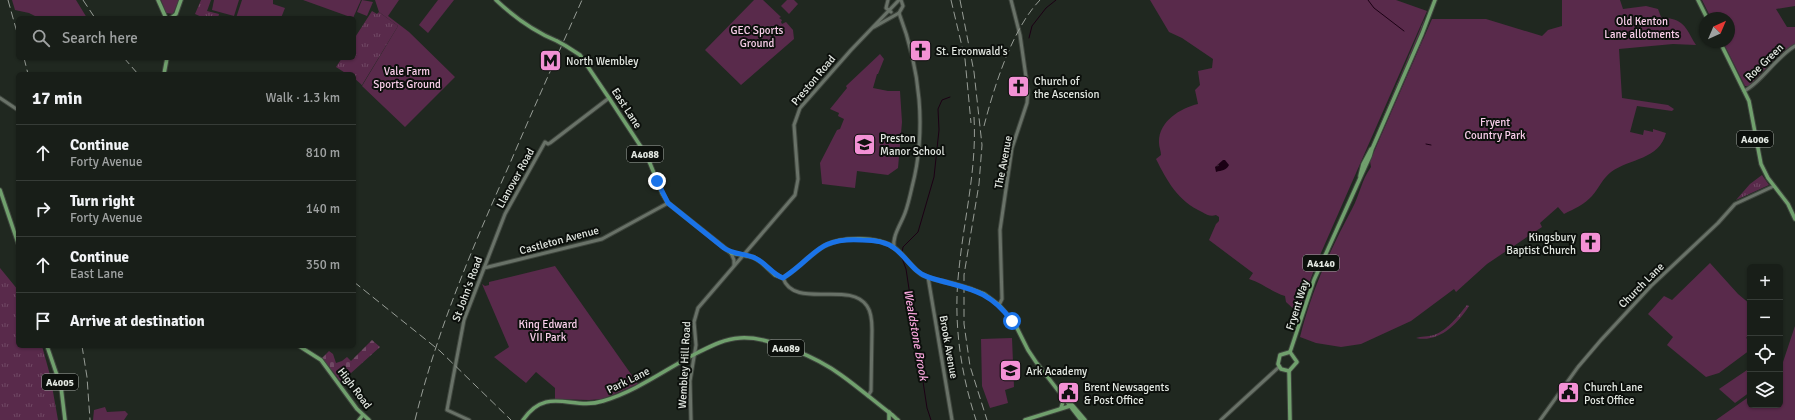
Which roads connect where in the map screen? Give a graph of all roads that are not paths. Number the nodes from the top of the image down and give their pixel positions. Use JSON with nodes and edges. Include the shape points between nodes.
{"nodes":[{"id":1,"x":158,"y":0,"type":"edge"},
{"id":2,"x":181,"y":0,"type":"edge"},
{"id":3,"x":496,"y":0,"type":"edge"},
{"id":4,"x":888,"y":0,"type":"edge"},
{"id":5,"x":900,"y":0,"type":"edge"},
{"id":6,"x":1011,"y":0,"type":"edge"},
{"id":7,"x":1435,"y":0,"type":"edge"},
{"id":8,"x":1698,"y":0,"type":"edge"},
{"id":9,"x":889,"y":11,"type":"junction"},
{"id":10,"x":1704,"y":12,"type":"edge"},
{"id":11,"x":899,"y":13,"type":"junction"},
{"id":12,"x":894,"y":15,"type":"junction"},
{"id":13,"x":165,"y":16,"type":"edge"},
{"id":14,"x":174,"y":16,"type":"edge"},
{"id":15,"x":873,"y":28,"type":"junction"},
{"id":16,"x":1795,"y":46,"type":"edge"},
{"id":17,"x":1723,"y":48,"type":"edge"},
{"id":18,"x":167,"y":60,"type":"edge"},
{"id":19,"x":164,"y":72,"type":"edge"},
{"id":20,"x":1744,"y":91,"type":"junction"},
{"id":21,"x":0,"y":98,"type":"edge"},
{"id":22,"x":609,"y":98,"type":"junction"},
{"id":23,"x":16,"y":109,"type":"edge"},
{"id":24,"x":1774,"y":186,"type":"junction"},
{"id":25,"x":0,"y":190,"type":"edge"},
{"id":26,"x":668,"y":203,"type":"junction"},
{"id":27,"x":1795,"y":219,"type":"edge"},
{"id":28,"x":502,"y":223,"type":"joint"},
{"id":29,"x":16,"y":237,"type":"edge"},
{"id":30,"x":893,"y":242,"type":"junction"},
{"id":31,"x":887,"y":243,"type":"junction"},
{"id":32,"x":749,"y":247,"type":"junction"},
{"id":33,"x":894,"y":248,"type":"junction"},
{"id":34,"x":731,"y":253,"type":"junction"},
{"id":35,"x":742,"y":255,"type":"junction"},
{"id":36,"x":753,"y":257,"type":"junction"},
{"id":37,"x":734,"y":265,"type":"junction"},
{"id":38,"x":484,"y":268,"type":"junction"},
{"id":39,"x":928,"y":277,"type":"junction"},
{"id":40,"x":783,"y":278,"type":"junction"},
{"id":41,"x":999,"y":304,"type":"junction"},
{"id":42,"x":49,"y":348,"type":"edge"},
{"id":43,"x":302,"y":348,"type":"edge"},
{"id":44,"x":1290,"y":352,"type":"junction"},
{"id":45,"x":695,"y":354,"type":"junction"},
{"id":46,"x":1279,"y":367,"type":"junction"},
{"id":47,"x":1289,"y":371,"type":"junction"},
{"id":48,"x":868,"y":396,"type":"junction"},
{"id":49,"x":1064,"y":397,"type":"junction"},
{"id":50,"x":1070,"y":406,"type":"junction"},
{"id":51,"x":1061,"y":409,"type":"junction"},
{"id":52,"x":889,"y":412,"type":"junction"},
{"id":53,"x":1076,"y":414,"type":"junction"},
{"id":54,"x":363,"y":415,"type":"junction"},
{"id":55,"x":896,"y":419,"type":"edge"},
{"id":56,"x":65,"y":420,"type":"edge"},
{"id":57,"x":359,"y":420,"type":"edge"},
{"id":58,"x":369,"y":420,"type":"edge"},
{"id":59,"x":469,"y":420,"type":"edge"},
{"id":60,"x":523,"y":420,"type":"edge"},
{"id":61,"x":691,"y":420,"type":"edge"},
{"id":62,"x":890,"y":420,"type":"edge"},
{"id":63,"x":952,"y":420,"type":"edge"},
{"id":64,"x":1025,"y":420,"type":"edge"},
{"id":65,"x":1081,"y":420,"type":"edge"},
{"id":66,"x":1085,"y":420,"type":"edge"},
{"id":67,"x":1221,"y":420,"type":"edge"},
{"id":68,"x":1290,"y":420,"type":"edge"},
{"id":69,"x":1540,"y":420,"type":"edge"}],
"edges":[{"from":1,"to":13,"type":"main road"},
{"from":2,"to":14,"type":"main road"},
{"from":3,"to":22,"type":"main road","name":"East Lane","number":"A4088","bridge":true,"via":[[517,20],[580,55]]},
{"from":4,"to":9,"type":"street","via":[[886,6]]},
{"from":5,"to":9,"type":"street","name":"Preston Road"},
{"from":5,"to":11,"type":"street","via":[[903,7]]},
{"from":6,"to":41,"type":"street","name":"The Avenue","via":[[1021,40],[1028,91],[1027,103],[1012,148],[1000,230],[1002,299]]},
{"from":7,"to":44,"type":"main road","name":"Fryent Way","number":"A4140","via":[[1363,173],[1314,280]]},
{"from":8,"to":10,"type":"main road"},
{"from":9,"to":12,"type":"street"},
{"from":9,"to":15,"type":"street","name":"Preston Road"},
{"from":11,"to":12,"type":"street","name":"Preston Road"},
{"from":11,"to":30,"type":"street","via":[[916,71],[920,125],[915,176],[905,213]]},
{"from":12,"to":15,"type":"street","name":"Preston Road"},
{"from":15,"to":32,"type":"street","name":"Preston Road","via":[[800,108],[794,125],[798,178],[796,192],[791,201]]},
{"from":16,"to":20,"type":"street","name":"Roe Green"},
{"from":17,"to":20,"type":"main road","number":"A4006"},
{"from":18,"to":19,"type":"main road"},
{"from":20,"to":24,"type":"main road","number":"A4006","via":[[1749,101],[1761,164]]},
{"from":21,"to":23,"type":"street"},
{"from":22,"to":26,"type":"main road","name":"East Lane","number":"A4088","via":[[647,156]]},
{"from":22,"to":28,"type":"street","name":"Llanover Road","via":[[546,143]]},
{"from":24,"to":27,"type":"main road","number":"A4006","via":[[1788,204]]},
{"from":24,"to":69,"type":"street","name":"Church Lane","via":[[1735,204],[1650,288],[1578,367]]},
{"from":25,"to":29,"type":"main road"},
{"from":26,"to":34,"type":"main road","name":"East Lane","number":"A4088"},
{"from":26,"to":38,"type":"street","name":"Castleton Avenue","via":[[602,239]]},
{"from":28,"to":38,"type":"street","name":"St John's Road"},
{"from":30,"to":31,"type":"street"},
{"from":30,"to":33,"type":"street"},
{"from":31,"to":33,"type":"main road"},
{"from":31,"to":40,"type":"main road","via":[[837,240],[810,255]]},
{"from":32,"to":35,"type":"street","name":"Preston Road"},
{"from":32,"to":36,"type":"street"},
{"from":33,"to":39,"type":"main road","via":[[917,271]]},
{"from":34,"to":35,"type":"main road","name":"East Lane","number":"A4088"},
{"from":34,"to":37,"type":"street"},
{"from":35,"to":36,"type":"main road","number":"A4088"},
{"from":35,"to":37,"type":"street","name":"Wembley Hill Road"},
{"from":36,"to":40,"type":"main road","number":"A4088","via":[[775,275]]},
{"from":37,"to":45,"type":"street","name":"Wembley Hill Road","via":[[698,308],[694,322]]},
{"from":38,"to":59,"type":"street","name":"St John's Road","via":[[464,320],[448,410]]},
{"from":39,"to":41,"type":"main road","bridge":true,"via":[[972,289]]},
{"from":39,"to":63,"type":"street","name":"Brook Avenue"},
{"from":40,"to":48,"type":"street","via":[[785,284],[794,290],[807,294],[853,296],[867,306],[872,320],[871,391]]},
{"from":41,"to":49,"type":"main road","via":[[1016,326],[1036,362]]},
{"from":42,"to":56,"type":"main road","number":"A4005","via":[[61,387]]},
{"from":43,"to":54,"type":"main road","name":"High Road","via":[[321,360]]},
{"from":44,"to":46,"type":"main road","via":[[1280,355]]},
{"from":44,"to":47,"type":"main road","via":[[1297,362]]},
{"from":45,"to":48,"type":"main road","number":"A4089","via":[[732,339],[764,341],[830,368]]},
{"from":45,"to":60,"type":"main road","name":"Park Lane","number":"A4089","via":[[623,394],[597,402],[549,401],[534,407]]},
{"from":45,"to":61,"type":"street","name":"Wembley Hill Road","via":[[690,381]]},
{"from":46,"to":47,"type":"main road"},
{"from":46,"to":67,"type":"street"},
{"from":47,"to":68,"type":"main road"},
{"from":48,"to":52,"type":"main road","number":"A4089"},
{"from":49,"to":50,"type":"main road"},
{"from":49,"to":51,"type":"main road"},
{"from":49,"to":66,"type":"main road"},
{"from":50,"to":51,"type":"main road"},
{"from":50,"to":53,"type":"main road"},
{"from":51,"to":53,"type":"main road"},
{"from":51,"to":64,"type":"main road"},
{"from":52,"to":55,"type":"main road","number":"A4089"},
{"from":52,"to":62,"type":"main road","number":"A4089"},
{"from":53,"to":65,"type":"main road"},
{"from":54,"to":57,"type":"main road"},
{"from":54,"to":58,"type":"main road","name":"High Road"},
{"from":55,"to":62,"type":"main road","number":"A4089"}]}
